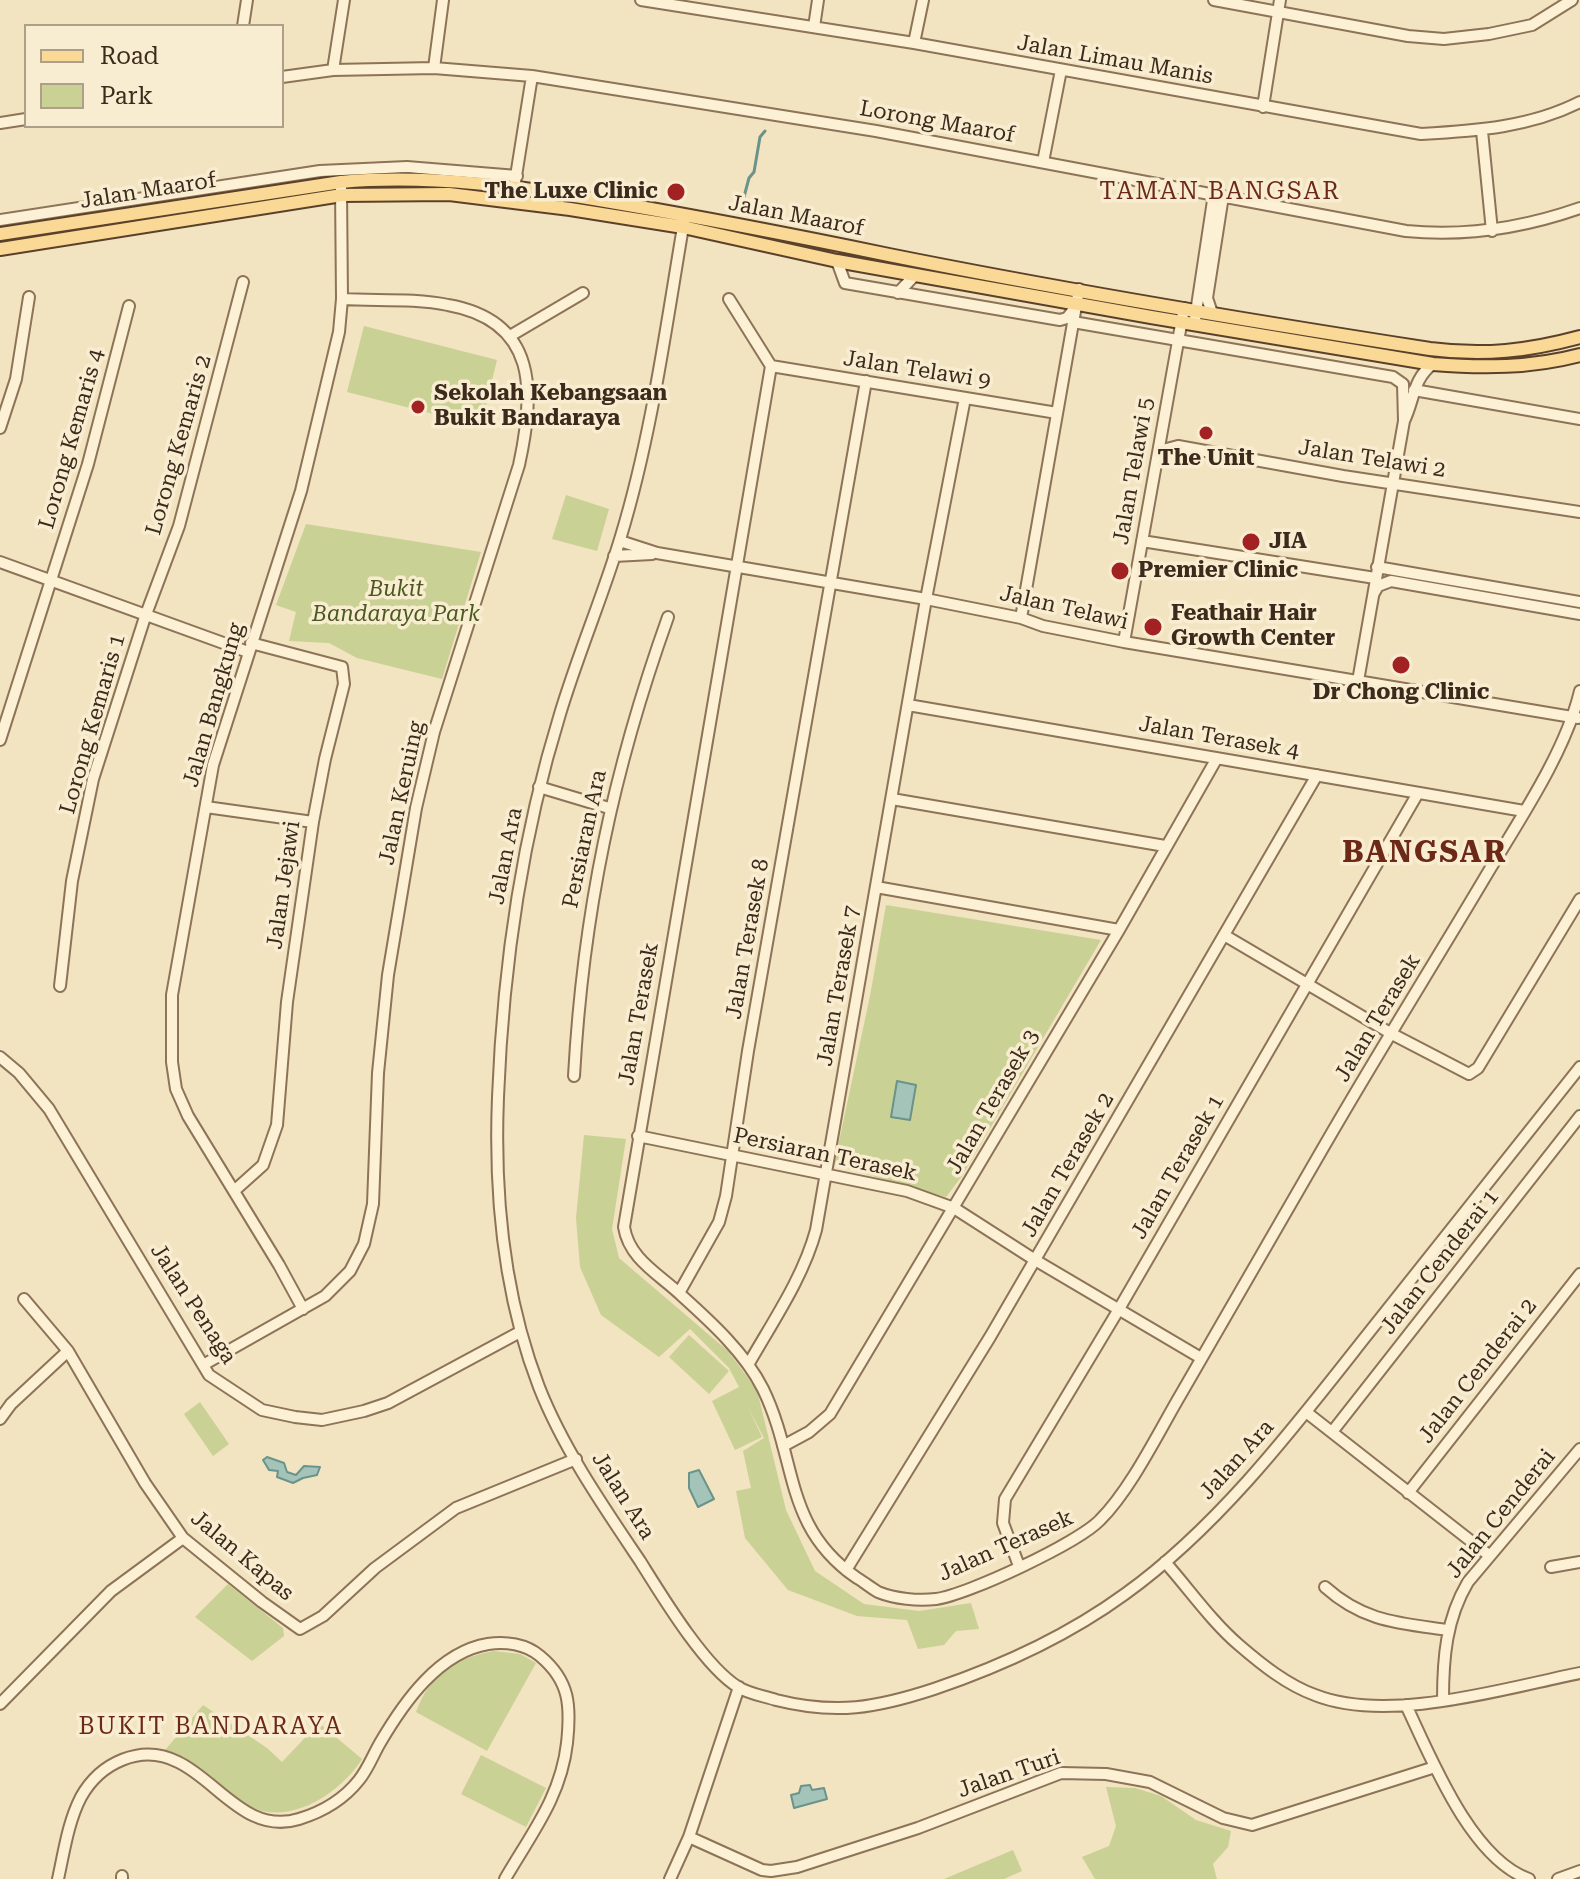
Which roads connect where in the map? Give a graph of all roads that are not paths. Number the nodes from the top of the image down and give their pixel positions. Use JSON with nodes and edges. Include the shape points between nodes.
{"nodes":[{"id":1,"x":247,"y":0,"type":"edge"},
{"id":2,"x":344,"y":0,"type":"edge"},
{"id":3,"x":443,"y":0,"type":"edge"},
{"id":4,"x":641,"y":0,"type":"edge"},
{"id":5,"x":818,"y":0,"type":"edge"},
{"id":6,"x":923,"y":0,"type":"edge"},
{"id":7,"x":1214,"y":0,"type":"edge"},
{"id":8,"x":1280,"y":0,"type":"edge"},
{"id":9,"x":1572,"y":0,"type":"edge"},
{"id":10,"x":1278,"y":12,"type":"junction"},
{"id":11,"x":243,"y":24,"type":"edge"},
{"id":12,"x":814,"y":27,"type":"junction"},
{"id":13,"x":914,"y":43,"type":"junction"},
{"id":14,"x":434,"y":68,"type":"junction"},
{"id":15,"x":333,"y":70,"type":"junction"},
{"id":16,"x":1061,"y":70,"type":"junction"},
{"id":17,"x":532,"y":76,"type":"junction"},
{"id":18,"x":284,"y":77,"type":"edge"},
{"id":19,"x":1580,"y":102,"type":"edge"},
{"id":20,"x":1263,"y":107,"type":"junction"},
{"id":21,"x":24,"y":119,"type":"edge"},
{"id":22,"x":0,"y":123,"type":"edge"},
{"id":23,"x":1482,"y":131,"type":"junction"},
{"id":24,"x":1043,"y":162,"type":"junction"},
{"id":25,"x":341,"y":188,"type":"junction"},
{"id":26,"x":514,"y":188,"type":"junction"},
{"id":27,"x":1218,"y":195,"type":"junction"},
{"id":28,"x":1580,"y":208,"type":"edge"},
{"id":29,"x":1216,"y":213,"type":"junction"},
{"id":30,"x":0,"y":220,"type":"edge"},
{"id":31,"x":684,"y":220,"type":"junction"},
{"id":32,"x":1492,"y":231,"type":"junction"},
{"id":33,"x":0,"y":234,"type":"edge"},
{"id":34,"x":0,"y":249,"type":"edge"},
{"id":35,"x":837,"y":261,"type":"junction"},
{"id":36,"x":915,"y":275,"type":"junction"},
{"id":37,"x":243,"y":282,"type":"dead end"},
{"id":38,"x":1079,"y":289,"type":"junction"},
{"id":39,"x":583,"y":293,"type":"dead end"},
{"id":40,"x":898,"y":293,"type":"junction"},
{"id":41,"x":29,"y":297,"type":"dead end"},
{"id":42,"x":342,"y":299,"type":"junction"},
{"id":43,"x":729,"y":299,"type":"dead end"},
{"id":44,"x":1077,"y":304,"type":"junction"},
{"id":45,"x":129,"y":306,"type":"dead end"},
{"id":46,"x":1190,"y":309,"type":"junction"},
{"id":47,"x":1212,"y":313,"type":"junction"},
{"id":48,"x":1060,"y":320,"type":"junction"},
{"id":49,"x":1073,"y":322,"type":"junction"},
{"id":50,"x":1188,"y":324,"type":"junction"},
{"id":51,"x":510,"y":336,"type":"junction"},
{"id":52,"x":1580,"y":337,"type":"edge"},
{"id":53,"x":1178,"y":341,"type":"junction"},
{"id":54,"x":1580,"y":355,"type":"edge"},
{"id":55,"x":1391,"y":357,"type":"junction"},
{"id":56,"x":1067,"y":358,"type":"junction"},
{"id":57,"x":1433,"y":364,"type":"junction"},
{"id":58,"x":771,"y":366,"type":"junction"},
{"id":59,"x":1393,"y":377,"type":"junction"},
{"id":60,"x":866,"y":381,"type":"junction"},
{"id":61,"x":1414,"y":390,"type":"junction"},
{"id":62,"x":965,"y":398,"type":"junction"},
{"id":63,"x":1057,"y":413,"type":"junction"},
{"id":64,"x":1580,"y":419,"type":"edge"},
{"id":65,"x":1404,"y":421,"type":"junction"},
{"id":66,"x":0,"y":428,"type":"edge"},
{"id":67,"x":1159,"y":451,"type":"junction"},
{"id":68,"x":1393,"y":482,"type":"junction"},
{"id":69,"x":1580,"y":512,"type":"edge"},
{"id":70,"x":620,"y":541,"type":"junction"},
{"id":71,"x":1142,"y":541,"type":"junction"},
{"id":72,"x":657,"y":553,"type":"junction"},
{"id":73,"x":614,"y":556,"type":"junction"},
{"id":74,"x":0,"y":562,"type":"edge"},
{"id":75,"x":737,"y":567,"type":"junction"},
{"id":76,"x":1376,"y":572,"type":"junction"},
{"id":77,"x":49,"y":582,"type":"junction"},
{"id":78,"x":830,"y":583,"type":"junction"},
{"id":79,"x":1372,"y":596,"type":"junction"},
{"id":80,"x":926,"y":599,"type":"junction"},
{"id":81,"x":1580,"y":602,"type":"edge"},
{"id":82,"x":1580,"y":614,"type":"edge"},
{"id":83,"x":145,"y":617,"type":"junction"},
{"id":84,"x":668,"y":617,"type":"dead end"},
{"id":85,"x":1021,"y":618,"type":"junction"},
{"id":86,"x":1124,"y":642,"type":"junction"},
{"id":87,"x":250,"y":647,"type":"junction"},
{"id":88,"x":1358,"y":681,"type":"junction"},
{"id":89,"x":1580,"y":691,"type":"edge"},
{"id":90,"x":908,"y":705,"type":"junction"},
{"id":91,"x":1576,"y":722,"type":"edge"},
{"id":92,"x":0,"y":740,"type":"edge"},
{"id":93,"x":1217,"y":758,"type":"junction"},
{"id":94,"x":1317,"y":775,"type":"junction"},
{"id":95,"x":539,"y":787,"type":"junction"},
{"id":96,"x":1418,"y":793,"type":"junction"},
{"id":97,"x":892,"y":799,"type":"junction"},
{"id":98,"x":206,"y":807,"type":"junction"},
{"id":99,"x":609,"y":808,"type":"junction"},
{"id":100,"x":1524,"y":811,"type":"junction"},
{"id":101,"x":313,"y":822,"type":"junction"},
{"id":102,"x":1165,"y":846,"type":"junction"},
{"id":103,"x":876,"y":887,"type":"junction"},
{"id":104,"x":1580,"y":899,"type":"edge"},
{"id":105,"x":1119,"y":930,"type":"junction"},
{"id":106,"x":1224,"y":935,"type":"junction"},
{"id":107,"x":1307,"y":984,"type":"junction"},
{"id":108,"x":60,"y":986,"type":"dead end"},
{"id":109,"x":1392,"y":1034,"type":"junction"},
{"id":110,"x":0,"y":1057,"type":"edge"},
{"id":111,"x":1580,"y":1067,"type":"edge"},
{"id":112,"x":574,"y":1076,"type":"dead end"},
{"id":113,"x":1580,"y":1116,"type":"edge"},
{"id":114,"x":638,"y":1136,"type":"junction"},
{"id":115,"x":732,"y":1155,"type":"junction"},
{"id":116,"x":827,"y":1174,"type":"junction"},
{"id":117,"x":234,"y":1191,"type":"junction"},
{"id":118,"x":954,"y":1208,"type":"junction"},
{"id":119,"x":1035,"y":1260,"type":"junction"},
{"id":120,"x":1580,"y":1274,"type":"edge"},
{"id":121,"x":679,"y":1293,"type":"junction"},
{"id":122,"x":24,"y":1299,"type":"dead end"},
{"id":123,"x":303,"y":1309,"type":"junction"},
{"id":124,"x":1119,"y":1309,"type":"junction"},
{"id":125,"x":520,"y":1332,"type":"junction"},
{"id":126,"x":68,"y":1351,"type":"junction"},
{"id":127,"x":1201,"y":1358,"type":"junction"},
{"id":128,"x":203,"y":1365,"type":"junction"},
{"id":129,"x":748,"y":1365,"type":"junction"},
{"id":130,"x":1306,"y":1412,"type":"junction"},
{"id":131,"x":0,"y":1419,"type":"edge"},
{"id":132,"x":1332,"y":1432,"type":"junction"},
{"id":133,"x":783,"y":1446,"type":"junction"},
{"id":134,"x":1580,"y":1449,"type":"edge"},
{"id":135,"x":576,"y":1459,"type":"junction"},
{"id":136,"x":1408,"y":1493,"type":"junction"},
{"id":137,"x":183,"y":1538,"type":"junction"},
{"id":138,"x":1490,"y":1556,"type":"junction"},
{"id":139,"x":1165,"y":1562,"type":"junction"},
{"id":140,"x":1580,"y":1562,"type":"edge"},
{"id":141,"x":1019,"y":1566,"type":"junction"},
{"id":142,"x":1551,"y":1567,"type":"dead end"},
{"id":143,"x":846,"y":1570,"type":"junction"},
{"id":144,"x":1325,"y":1587,"type":"dead end"},
{"id":145,"x":1448,"y":1630,"type":"junction"},
{"id":146,"x":1580,"y":1673,"type":"edge"},
{"id":147,"x":739,"y":1687,"type":"junction"},
{"id":148,"x":1443,"y":1700,"type":"junction"},
{"id":149,"x":0,"y":1704,"type":"edge"},
{"id":150,"x":1406,"y":1705,"type":"junction"},
{"id":151,"x":1435,"y":1767,"type":"junction"},
{"id":152,"x":689,"y":1837,"type":"junction"},
{"id":153,"x":1580,"y":1871,"type":"edge"},
{"id":154,"x":58,"y":1879,"type":"edge"},
{"id":155,"x":505,"y":1879,"type":"edge"},
{"id":156,"x":670,"y":1879,"type":"edge"},
{"id":157,"x":1529,"y":1879,"type":"edge"},
{"id":158,"x":1558,"y":1879,"type":"edge"}],
"edges":[{"from":1,"to":11,"type":"street"},
{"from":2,"to":15,"type":"street"},
{"from":3,"to":14,"type":"street"},
{"from":4,"to":12,"type":"street","name":"Jalan Limau Manis"},
{"from":5,"to":12,"type":"street"},
{"from":6,"to":13,"type":"street"},
{"from":7,"to":10,"type":"street"},
{"from":8,"to":10,"type":"street"},
{"from":9,"to":10,"type":"street","via":[[1532,25],[1444,39]]},
{"from":10,"to":20,"type":"street"},
{"from":12,"to":13,"type":"street","name":"Jalan Limau Manis"},
{"from":13,"to":16,"type":"street","name":"Jalan Limau Manis"},
{"from":14,"to":15,"type":"street","name":"Lorong Maarof"},
{"from":14,"to":17,"type":"street","name":"Lorong Maarof"},
{"from":15,"to":18,"type":"street","name":"Lorong Maarof"},
{"from":16,"to":20,"type":"street","name":"Jalan Limau Manis"},
{"from":16,"to":24,"type":"street"},
{"from":17,"to":24,"type":"street","name":"Lorong Maarof"},
{"from":17,"to":26,"type":"street"},
{"from":19,"to":23,"type":"street","name":"Jalan Limau Manis"},
{"from":20,"to":23,"type":"street","name":"Jalan Limau Manis","via":[[1421,134]]},
{"from":21,"to":22,"type":"street"},
{"from":23,"to":32,"type":"street"},
{"from":24,"to":27,"type":"street","name":"Lorong Maarof"},
{"from":25,"to":26,"type":"main road","name":"Jalan Maarof","via":[[379,179]]},
{"from":25,"to":33,"type":"main road","name":"Jalan Maarof"},
{"from":25,"to":34,"type":"main road","name":"Jalan Maarof"},
{"from":25,"to":42,"type":"street","name":"Jalan Bangkung"},
{"from":26,"to":30,"type":"street","name":"Jalan Maarof","via":[[407,167],[320,171]]},
{"from":26,"to":31,"type":"main road","name":"Jalan Maarof"},
{"from":27,"to":29,"type":"street"},
{"from":27,"to":32,"type":"street","name":"Lorong Maarof","via":[[1406,231]]},
{"from":28,"to":32,"type":"street","name":"Lorong Maarof"},
{"from":29,"to":46,"type":"street","name":"Jalan Telawi 5"},
{"from":29,"to":47,"type":"street","via":[[1207,298]]},
{"from":31,"to":35,"type":"main road","name":"Jalan Maarof"},
{"from":31,"to":38,"type":"main road","name":"Jalan Maarof"},
{"from":31,"to":70,"type":"street","name":"Jalan Ara","via":[[645,443]]},
{"from":35,"to":36,"type":"main road","name":"Jalan Maarof"},
{"from":35,"to":40,"type":"street","via":[[845,283]]},
{"from":36,"to":40,"type":"street"},
{"from":36,"to":44,"type":"main road","name":"Jalan Maarof"},
{"from":37,"to":83,"type":"street","name":"Lorong Kemaris 2","via":[[179,526]]},
{"from":38,"to":44,"type":"street"},
{"from":38,"to":46,"type":"main road","name":"Jalan Maarof"},
{"from":39,"to":51,"type":"street"},
{"from":40,"to":48,"type":"street"},
{"from":41,"to":66,"type":"street","via":[[16,379]]},
{"from":42,"to":51,"type":"street","via":[[445,304],[496,322]]},
{"from":42,"to":87,"type":"street","name":"Jalan Bangkung","via":[[301,491]]},
{"from":43,"to":58,"type":"street"},
{"from":44,"to":48,"type":"street"},
{"from":44,"to":49,"type":"street"},
{"from":44,"to":50,"type":"main road","name":"Jalan Maarof"},
{"from":45,"to":77,"type":"street","name":"Lorong Kemaris 4","via":[[88,464]]},
{"from":46,"to":47,"type":"main road","name":"Jalan Maarof"},
{"from":46,"to":50,"type":"street","name":"Jalan Telawi 5"},
{"from":47,"to":52,"type":"main road","name":"Jalan Maarof","via":[[1471,353],[1520,351]]},
{"from":48,"to":56,"type":"street","via":[[1066,325]]},
{"from":49,"to":53,"type":"street"},
{"from":49,"to":56,"type":"street"},
{"from":50,"to":53,"type":"street","name":"Jalan Telawi 5"},
{"from":50,"to":55,"type":"main road","name":"Jalan Maarof"},
{"from":51,"to":123,"type":"street","name":"Jalan Keruing","via":[[523,361],[529,392],[527,430],[434,732],[416,808],[388,975],[373,1204],[364,1244],[350,1271]]},
{"from":53,"to":59,"type":"street"},
{"from":53,"to":67,"type":"street","name":"Jalan Telawi 5"},
{"from":54,"to":57,"type":"main road","name":"Jalan Maarof","via":[[1524,366]]},
{"from":55,"to":57,"type":"main road","name":"Jalan Maarof"},
{"from":55,"to":59,"type":"street","via":[[1397,369]]},
{"from":56,"to":63,"type":"street"},
{"from":57,"to":61,"type":"street"},
{"from":58,"to":60,"type":"street","name":"Jalan Telawi 9"},
{"from":58,"to":75,"type":"street"},
{"from":59,"to":65,"type":"street","via":[[1403,384]]},
{"from":60,"to":62,"type":"street","name":"Jalan Telawi 9"},
{"from":60,"to":78,"type":"street","name":"Jalan Terasek 8"},
{"from":61,"to":64,"type":"street"},
{"from":61,"to":65,"type":"street"},
{"from":62,"to":63,"type":"street","name":"Jalan Telawi 9"},
{"from":62,"to":80,"type":"street","name":"Jalan Terasek 7"},
{"from":63,"to":85,"type":"street"},
{"from":65,"to":68,"type":"street"},
{"from":67,"to":68,"type":"street","name":"Jalan Telawi 2","via":[[1178,446]]},
{"from":67,"to":71,"type":"street","name":"Jalan Telawi 5"},
{"from":68,"to":69,"type":"street","name":"Jalan Telawi 2"},
{"from":68,"to":76,"type":"street"},
{"from":70,"to":72,"type":"street","name":"Jalan Telawi"},
{"from":70,"to":73,"type":"street","name":"Jalan Ara"},
{"from":71,"to":76,"type":"street"},
{"from":71,"to":86,"type":"street","name":"Jalan Telawi 5"},
{"from":72,"to":73,"type":"street","name":"Jalan Telawi"},
{"from":72,"to":75,"type":"street","name":"Jalan Telawi"},
{"from":73,"to":95,"type":"street","name":"Jalan Ara"},
{"from":74,"to":77,"type":"street"},
{"from":75,"to":78,"type":"street","name":"Jalan Telawi"},
{"from":75,"to":114,"type":"street","name":"Jalan Terasek"},
{"from":76,"to":79,"type":"street"},
{"from":76,"to":81,"type":"street"},
{"from":77,"to":83,"type":"street"},
{"from":77,"to":92,"type":"street","name":"Lorong Kemaris 4"},
{"from":78,"to":80,"type":"street","name":"Jalan Telawi"},
{"from":78,"to":115,"type":"street","name":"Jalan Terasek 8"},
{"from":79,"to":82,"type":"street","via":[[1378,586],[1391,581]]},
{"from":79,"to":88,"type":"street"},
{"from":80,"to":85,"type":"street","name":"Jalan Telawi"},
{"from":80,"to":90,"type":"street","name":"Jalan Terasek 7"},
{"from":83,"to":87,"type":"street"},
{"from":83,"to":108,"type":"street","name":"Lorong Kemaris 1","via":[[93,779],[72,881]]},
{"from":84,"to":99,"type":"street","name":"Persiaran Ara"},
{"from":85,"to":86,"type":"street","name":"Jalan Telawi"},
{"from":86,"to":88,"type":"street","name":"Jalan Telawi"},
{"from":87,"to":98,"type":"street","name":"Jalan Bangkung","via":[[213,765]]},
{"from":87,"to":101,"type":"street","name":"Jalan Jejawi","via":[[342,667],[344,684]]},
{"from":88,"to":91,"type":"street","name":"Jalan Telawi","via":[[1558,713]]},
{"from":89,"to":91,"type":"street","name":"Jalan Terasek"},
{"from":90,"to":93,"type":"street","name":"Jalan Terasek 4"},
{"from":90,"to":97,"type":"street","name":"Jalan Terasek 7"},
{"from":91,"to":100,"type":"street","name":"Jalan Terasek"},
{"from":93,"to":94,"type":"street","name":"Jalan Terasek 4"},
{"from":93,"to":102,"type":"street","name":"Jalan Terasek 3"},
{"from":94,"to":96,"type":"street","name":"Jalan Terasek 4"},
{"from":94,"to":106,"type":"street","name":"Jalan Terasek 2"},
{"from":95,"to":99,"type":"street","name":"Persiaran Ara"},
{"from":95,"to":125,"type":"street","name":"Jalan Ara","via":[[505,985],[498,1101],[500,1228]]},
{"from":96,"to":100,"type":"street","name":"Jalan Terasek 4"},
{"from":96,"to":107,"type":"street","name":"Jalan Terasek 1"},
{"from":97,"to":102,"type":"street"},
{"from":97,"to":103,"type":"street","name":"Jalan Terasek 7"},
{"from":98,"to":101,"type":"street"},
{"from":98,"to":117,"type":"street","name":"Jalan Bangkung","via":[[172,995],[172,1062],[188,1116]]},
{"from":99,"to":112,"type":"street","name":"Persiaran Ara","via":[[585,942]]},
{"from":100,"to":109,"type":"street","name":"Jalan Terasek"},
{"from":101,"to":117,"type":"street","name":"Jalan Jejawi","via":[[287,1002],[277,1125],[263,1165]]},
{"from":102,"to":105,"type":"street","name":"Jalan Terasek 3"},
{"from":103,"to":105,"type":"street"},
{"from":103,"to":116,"type":"street","name":"Jalan Terasek 7"},
{"from":104,"to":109,"type":"street","via":[[1478,1068],[1469,1074]]},
{"from":105,"to":118,"type":"street","name":"Jalan Terasek 3"},
{"from":106,"to":107,"type":"street"},
{"from":106,"to":119,"type":"street","name":"Jalan Terasek 2"},
{"from":107,"to":109,"type":"street"},
{"from":107,"to":124,"type":"street","name":"Jalan Terasek 1"},
{"from":109,"to":127,"type":"street","name":"Jalan Terasek"},
{"from":110,"to":128,"type":"street","name":"Jalan Penaga","via":[[49,1109]]},
{"from":111,"to":130,"type":"street","name":"Jalan Ara"},
{"from":113,"to":132,"type":"street","name":"Jalan Cenderai 1"},
{"from":114,"to":115,"type":"street","name":"Persiaran Terasek"},
{"from":114,"to":121,"type":"street","name":"Jalan Terasek","via":[[626,1240],[636,1256]]},
{"from":115,"to":116,"type":"street","name":"Persiaran Terasek"},
{"from":115,"to":121,"type":"street","name":"Jalan Terasek 8","via":[[719,1222]]},
{"from":116,"to":118,"type":"street","name":"Persiaran Terasek","via":[[907,1191]]},
{"from":116,"to":129,"type":"street","name":"Jalan Terasek 7","via":[[810,1251]]},
{"from":117,"to":123,"type":"street","name":"Jalan Bangkung"},
{"from":118,"to":119,"type":"street","name":"Persiaran Terasek"},
{"from":118,"to":133,"type":"street","name":"Jalan Terasek 3","via":[[830,1414]]},
{"from":119,"to":124,"type":"street","name":"Persiaran Terasek"},
{"from":119,"to":143,"type":"street","name":"Jalan Terasek 2"},
{"from":120,"to":136,"type":"street","name":"Jalan Cenderai 2"},
{"from":121,"to":129,"type":"street","name":"Jalan Terasek"},
{"from":122,"to":126,"type":"street","name":"Jalan Kapas"},
{"from":123,"to":128,"type":"street","name":"Jalan Keruing"},
{"from":124,"to":127,"type":"street","name":"Persiaran Terasek"},
{"from":124,"to":141,"type":"street","name":"Jalan Terasek 1","via":[[1005,1499],[1003,1523]]},
{"from":125,"to":128,"type":"street","name":"Jalan Penaga","via":[[388,1403],[322,1420],[262,1410],[209,1375]]},
{"from":125,"to":135,"type":"street","name":"Jalan Ara","via":[[541,1392]]},
{"from":126,"to":131,"type":"street"},
{"from":126,"to":137,"type":"street","name":"Jalan Kapas"},
{"from":127,"to":141,"type":"street","name":"Jalan Terasek","via":[[1104,1517],[1088,1532]]},
{"from":129,"to":133,"type":"street","name":"Jalan Terasek","via":[[763,1388]]},
{"from":130,"to":132,"type":"street"},
{"from":130,"to":139,"type":"street","name":"Jalan Ara"},
{"from":132,"to":136,"type":"street"},
{"from":133,"to":143,"type":"street","name":"Jalan Terasek","via":[[811,1532]]},
{"from":134,"to":138,"type":"street","name":"Jalan Cenderai"},
{"from":135,"to":137,"type":"street","name":"Jalan Kapas","via":[[456,1508],[300,1629]]},
{"from":135,"to":147,"type":"street","name":"Jalan Ara","via":[[662,1594],[707,1656]]},
{"from":136,"to":138,"type":"street"},
{"from":137,"to":149,"type":"street","via":[[111,1591]]},
{"from":138,"to":145,"type":"street","name":"Jalan Cenderai","via":[[1461,1593]]},
{"from":139,"to":147,"type":"street","name":"Jalan Ara","via":[[1087,1620],[1032,1651],[912,1696],[822,1710]]},
{"from":139,"to":150,"type":"street","via":[[1237,1643],[1294,1686],[1336,1701]]},
{"from":140,"to":142,"type":"street"},
{"from":141,"to":143,"type":"street","name":"Jalan Terasek","via":[[937,1599],[886,1594]]},
{"from":144,"to":145,"type":"street","via":[[1364,1614]]},
{"from":145,"to":148,"type":"street","name":"Jalan Cenderai"},
{"from":146,"to":148,"type":"street"},
{"from":147,"to":152,"type":"street"},
{"from":148,"to":150,"type":"street"},
{"from":150,"to":151,"type":"street"},
{"from":151,"to":152,"type":"street","name":"Jalan Turi","via":[[1252,1825],[1223,1818],[1150,1782],[1061,1773],[918,1828],[771,1871]]},
{"from":151,"to":157,"type":"street","via":[[1484,1847]]},
{"from":152,"to":156,"type":"street"},
{"from":153,"to":158,"type":"street"},
{"from":154,"to":155,"type":"street","via":[[81,1797],[95,1777],[120,1760],[148,1754],[179,1762],[240,1809],[286,1823],[302,1819],[342,1797],[360,1779],[382,1739],[430,1675],[470,1647],[498,1642],[535,1651],[558,1677],[569,1701],[560,1782]]}]}
